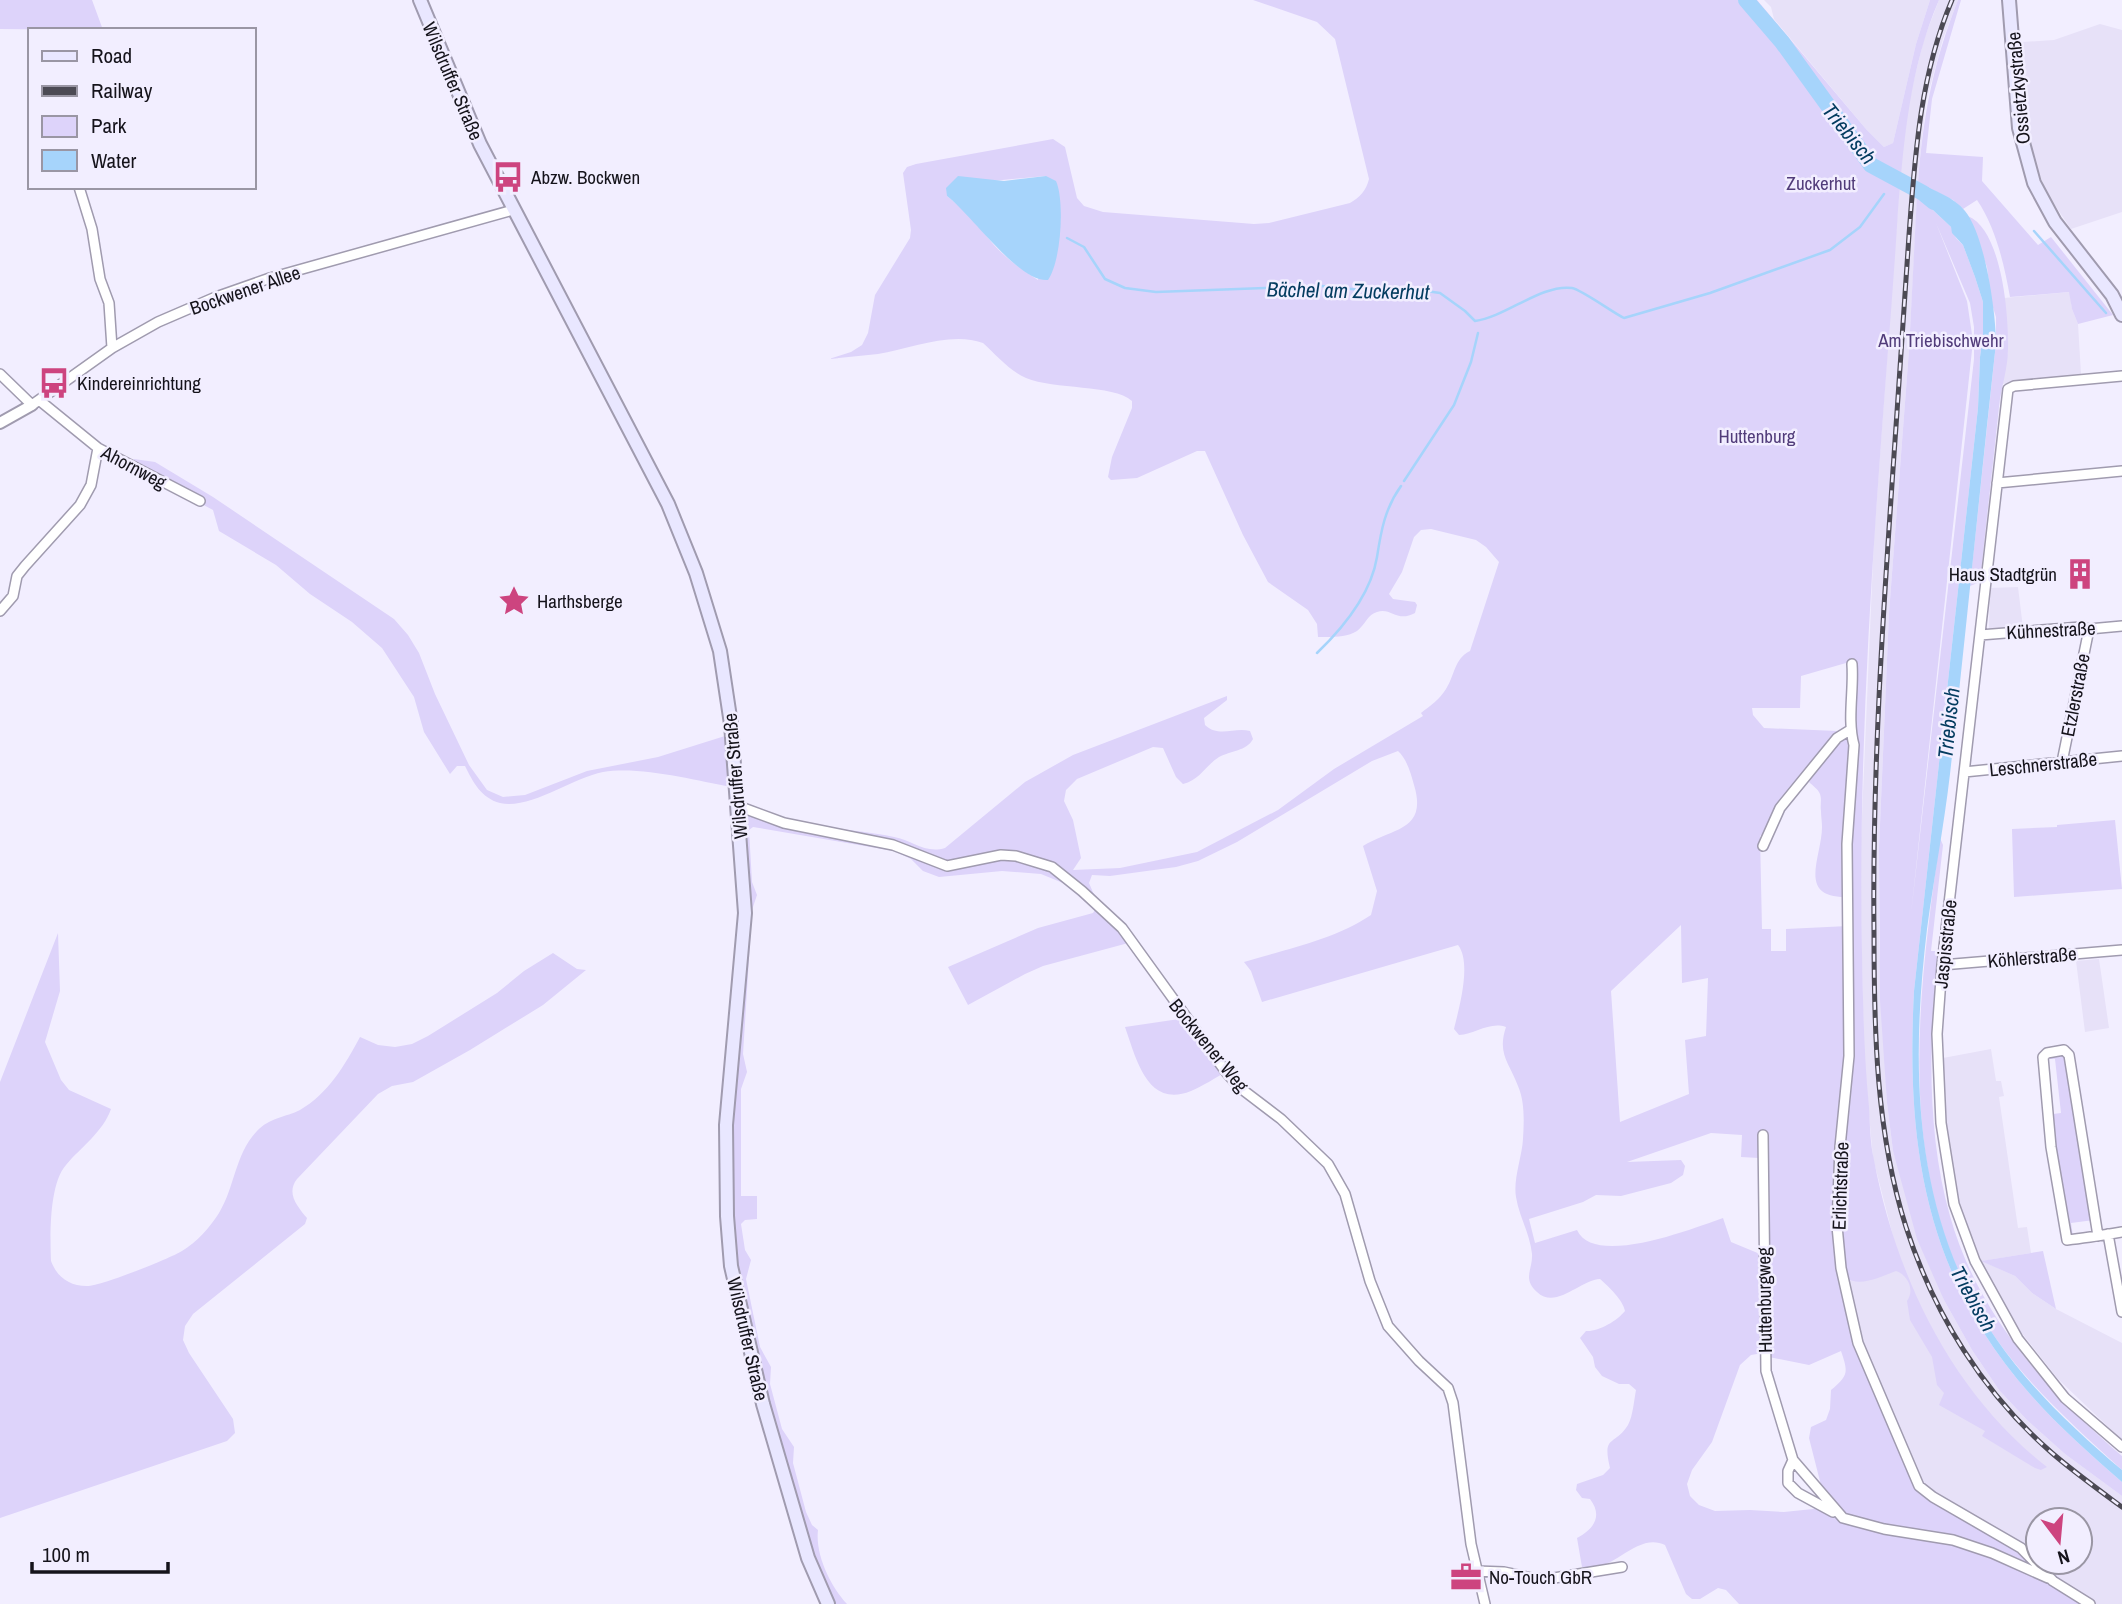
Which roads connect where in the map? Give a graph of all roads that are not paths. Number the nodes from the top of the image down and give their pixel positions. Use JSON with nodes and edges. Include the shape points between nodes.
{"nodes":[{"id":1,"x":420,"y":0,"type":"edge"},
{"id":2,"x":2009,"y":0,"type":"edge"},
{"id":3,"x":80,"y":189,"type":"edge"},
{"id":4,"x":513,"y":210,"type":"junction"},
{"id":5,"x":2122,"y":315,"type":"edge"},
{"id":6,"x":112,"y":348,"type":"junction"},
{"id":7,"x":0,"y":374,"type":"edge"},
{"id":8,"x":2122,"y":376,"type":"edge"},
{"id":9,"x":36,"y":402,"type":"junction"},
{"id":10,"x":0,"y":423,"type":"edge"},
{"id":11,"x":98,"y":448,"type":"junction"},
{"id":12,"x":2122,"y":471,"type":"edge"},
{"id":13,"x":1997,"y":483,"type":"junction"},
{"id":14,"x":200,"y":501,"type":"dead end"},
{"id":15,"x":0,"y":611,"type":"edge"},
{"id":16,"x":2122,"y":626,"type":"edge"},
{"id":17,"x":2089,"y":629,"type":"junction"},
{"id":18,"x":1980,"y":635,"type":"junction"},
{"id":19,"x":1852,"y":664,"type":"dead end"},
{"id":20,"x":1850,"y":730,"type":"junction"},
{"id":21,"x":2122,"y":756,"type":"edge"},
{"id":22,"x":2062,"y":762,"type":"junction"},
{"id":23,"x":1964,"y":772,"type":"junction"},
{"id":24,"x":738,"y":806,"type":"junction"},
{"id":25,"x":1763,"y":846,"type":"dead end"},
{"id":26,"x":2122,"y":950,"type":"edge"},
{"id":27,"x":1942,"y":965,"type":"junction"},
{"id":28,"x":1763,"y":1135,"type":"dead end"},
{"id":29,"x":2122,"y":1233,"type":"edge"},
{"id":30,"x":2103,"y":1235,"type":"junction"},
{"id":31,"x":2122,"y":1311,"type":"edge"},
{"id":32,"x":2122,"y":1447,"type":"edge"},
{"id":33,"x":1793,"y":1460,"type":"junction"},
{"id":34,"x":1843,"y":1518,"type":"junction"},
{"id":35,"x":1622,"y":1567,"type":"dead end"},
{"id":36,"x":1476,"y":1571,"type":"junction"},
{"id":37,"x":2053,"y":1581,"type":"junction"},
{"id":38,"x":828,"y":1604,"type":"edge"},
{"id":39,"x":1485,"y":1604,"type":"edge"},
{"id":40,"x":2090,"y":1604,"type":"edge"}],
"edges":[{"from":1,"to":4,"type":"main road","name":"Wilsdruffer Straße"},
{"from":2,"to":5,"type":"main road","name":"Ossietzkystraße","via":[[2020,128],[2034,183],[2055,222],[2112,295]]},
{"from":3,"to":6,"type":"street","via":[[109,303]]},
{"from":4,"to":6,"type":"street","name":"Bockwener Allee","via":[[270,278],[158,322]]},
{"from":4,"to":24,"type":"main road","name":"Wilsdruffer Straße","via":[[688,551],[724,671]]},
{"from":6,"to":9,"type":"street","name":"Bockwener Allee"},
{"from":7,"to":9,"type":"street","name":"Ahornweg"},
{"from":8,"to":13,"type":"street","name":"Jaspisstraße","via":[[2010,387]]},
{"from":9,"to":10,"type":"street","name":"Bockwener Allee"},
{"from":9,"to":11,"type":"street","name":"Ahornweg"},
{"from":11,"to":14,"type":"street","name":"Ahornweg"},
{"from":11,"to":15,"type":"street","via":[[91,485],[80,505],[17,576],[13,596]]},
{"from":12,"to":13,"type":"street"},
{"from":13,"to":18,"type":"street","name":"Jaspisstraße"},
{"from":16,"to":17,"type":"street","name":"Kühnestraße"},
{"from":17,"to":18,"type":"street","name":"Kühnestraße"},
{"from":17,"to":22,"type":"street","name":"Etzlerstraße"},
{"from":18,"to":23,"type":"street","name":"Jaspisstraße"},
{"from":19,"to":20,"type":"street","name":"Erlichtstraße"},
{"from":20,"to":25,"type":"street","via":[[1837,738],[1780,808]]},
{"from":20,"to":37,"type":"street","name":"Erlichtstraße","via":[[1854,745],[1847,844],[1849,1056],[1837,1213],[1856,1336],[1919,1486],[2021,1548]]},
{"from":21,"to":22,"type":"street","name":"Leschnerstraße"},
{"from":22,"to":23,"type":"street","name":"Leschnerstraße"},
{"from":23,"to":27,"type":"street","name":"Jaspisstraße"},
{"from":24,"to":36,"type":"street","name":"Bockwener Weg","via":[[784,823],[894,845],[947,866],[1001,855],[1039,862],[1052,867],[1122,928],[1226,1072],[1316,1150],[1345,1194],[1385,1321],[1448,1388]]},
{"from":24,"to":38,"type":"main road","name":"Wilsdruffer Straße","via":[[745,913],[726,1125],[732,1266],[763,1404],[808,1558]]},
{"from":26,"to":27,"type":"street","name":"Köhlerstraße"},
{"from":27,"to":32,"type":"street","name":"Jaspisstraße","via":[[1937,1034],[1941,1123],[1954,1204],[1975,1261],[2026,1349],[2065,1398]]},
{"from":28,"to":33,"type":"street","name":"Huttenburgweg","via":[[1766,1371]]},
{"from":29,"to":30,"type":"street"},
{"from":30,"to":30,"type":"street","via":[[2067,1240],[2051,1147],[2043,1057],[2047,1053],[2064,1050],[2069,1055]]},
{"from":30,"to":31,"type":"street"},
{"from":33,"to":34,"type":"street","name":"Huttenburgweg"},
{"from":33,"to":34,"type":"street","name":"Huttenburgweg","via":[[1788,1483]]},
{"from":34,"to":37,"type":"street","name":"Huttenburgweg","via":[[1953,1540]]},
{"from":35,"to":36,"type":"street","via":[[1554,1578]]},
{"from":36,"to":39,"type":"street","name":"Bockwener Weg"},
{"from":37,"to":40,"type":"street","name":"Erlichtstraße"}]}
